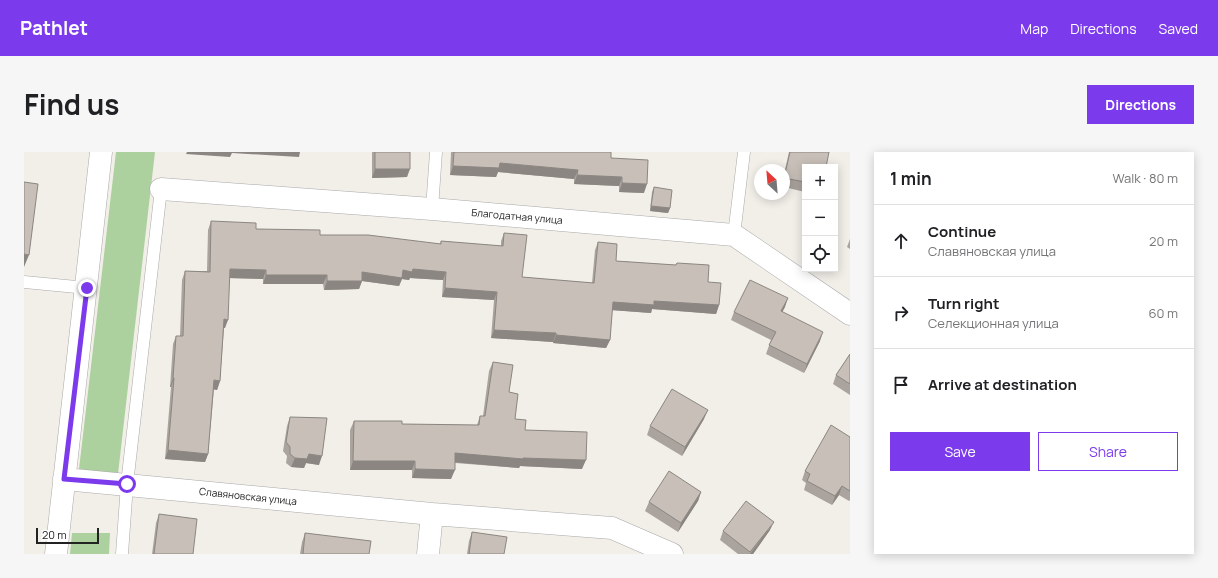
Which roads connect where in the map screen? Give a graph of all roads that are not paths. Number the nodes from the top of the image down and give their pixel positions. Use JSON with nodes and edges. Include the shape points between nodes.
{"nodes":[{"id":1,"x":101,"y":152,"type":"edge"},
{"id":2,"x":436,"y":152,"type":"edge"},
{"id":3,"x":744,"y":152,"type":"edge"},
{"id":4,"x":161,"y":189,"type":"joint"},
{"id":5,"x":432,"y":209,"type":"junction"},
{"id":6,"x":734,"y":235,"type":"junction"},
{"id":7,"x":24,"y":282,"type":"edge"},
{"id":8,"x":87,"y":288,"type":"junction"},
{"id":9,"x":850,"y":314,"type":"edge"},
{"id":10,"x":64,"y":479,"type":"junction"},
{"id":11,"x":127,"y":484,"type":"junction"},
{"id":12,"x":432,"y":514,"type":"junction"},
{"id":13,"x":56,"y":554,"type":"edge"},
{"id":14,"x":122,"y":554,"type":"edge"},
{"id":15,"x":428,"y":554,"type":"edge"},
{"id":16,"x":672,"y":554,"type":"edge"}],
"edges":[{"from":1,"to":8,"type":"street"},
{"from":2,"to":5,"type":"lane"},
{"from":3,"to":6,"type":"lane"},
{"from":4,"to":5,"type":"street","name":"Благодатная улица"},
{"from":4,"to":11,"type":"lane"},
{"from":5,"to":6,"type":"street","name":"Благодатная улица"},
{"from":6,"to":9,"type":"street","name":"Благодатная улица"},
{"from":7,"to":8,"type":"lane"},
{"from":8,"to":10,"type":"street"},
{"from":10,"to":11,"type":"street","name":"Славяновская улица"},
{"from":10,"to":13,"type":"street"},
{"from":11,"to":12,"type":"street","name":"Славяновская улица"},
{"from":11,"to":14,"type":"lane"},
{"from":12,"to":15,"type":"street"},
{"from":12,"to":16,"type":"street","name":"Славяновская улица","via":[[612,528]]}]}
